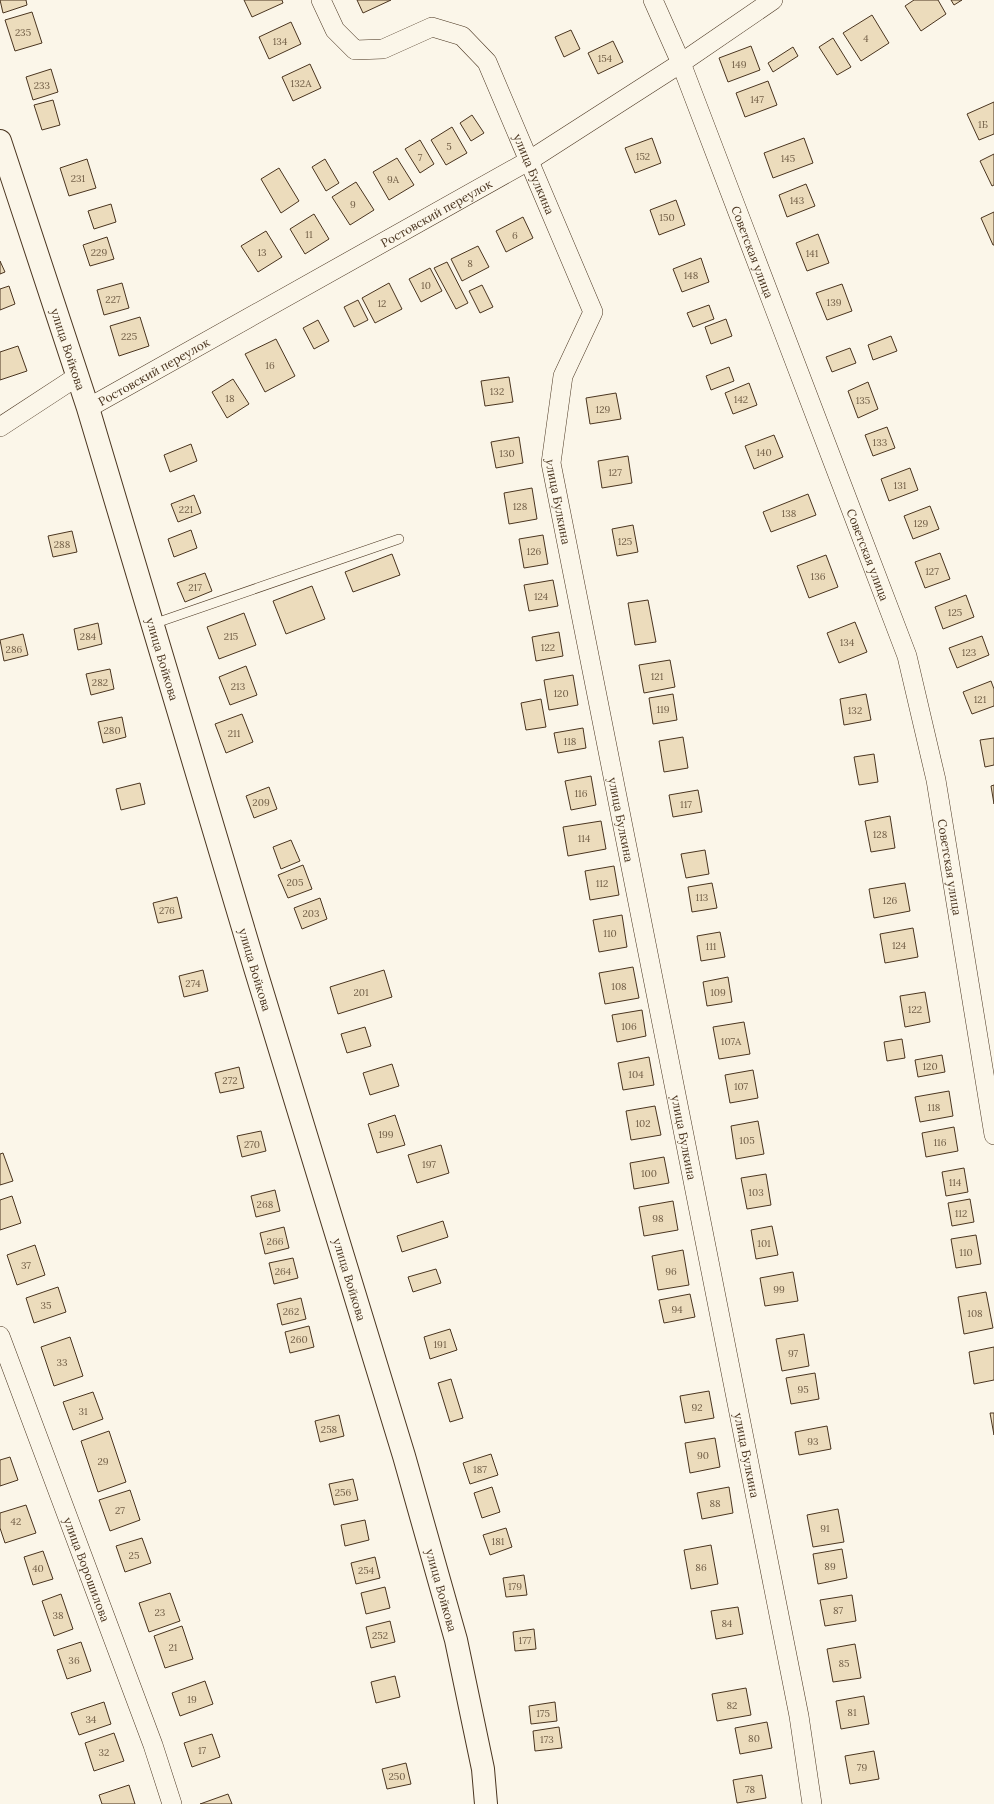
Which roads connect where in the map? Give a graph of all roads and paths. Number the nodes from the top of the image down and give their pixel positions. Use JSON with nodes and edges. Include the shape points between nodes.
{"nodes":[{"id":1,"x":321,"y":0,"type":"edge"},
{"id":2,"x":654,"y":0,"type":"edge"},
{"id":3,"x":773,"y":0,"type":"edge"},
{"id":4,"x":681,"y":63,"type":"junction"},
{"id":5,"x":0,"y":141,"type":"edge"},
{"id":6,"x":530,"y":160,"type":"junction"},
{"id":7,"x":78,"y":376,"type":"junction"},
{"id":8,"x":88,"y":408,"type":"junction"},
{"id":9,"x":0,"y":427,"type":"edge"},
{"id":10,"x":399,"y":539,"type":"dead end"},
{"id":11,"x":152,"y":624,"type":"junction"},
{"id":12,"x":994,"y":1135,"type":"edge"},
{"id":13,"x":0,"y":1336,"type":"edge"},
{"id":14,"x":172,"y":1804,"type":"edge"},
{"id":15,"x":486,"y":1804,"type":"edge"},
{"id":16,"x":812,"y":1804,"type":"edge"}],
"edges":[{"from":1,"to":6,"type":"street","name":"улица Булкина","via":[[335,30],[355,50],[383,49],[432,27],[462,36],[487,62]]},
{"from":2,"to":4,"type":"street","name":"Советская улица"},
{"from":3,"to":4,"type":"street","name":"Ростовский переулок"},
{"from":4,"to":6,"type":"street","name":"Ростовский переулок"},
{"from":4,"to":12,"type":"street","name":"Советская улица","via":[[908,656],[936,780]]},
{"from":5,"to":7,"type":"main road","name":"улица Войкова"},
{"from":6,"to":8,"type":"street","name":"Ростовский переулок"},
{"from":6,"to":16,"type":"street","name":"улица Булкина","via":[[593,312],[563,376],[552,463],[797,1708]]},
{"from":7,"to":8,"type":"main road","name":"улица Войкова"},
{"from":7,"to":9,"type":"street"},
{"from":8,"to":11,"type":"main road","name":"улица Войкова"},
{"from":10,"to":11,"type":"lane"},
{"from":11,"to":15,"type":"main road","name":"улица Войкова","via":[[404,1456],[456,1640],[483,1769]]},
{"from":13,"to":14,"type":"street","name":"улица Ворошилова","via":[[153,1745]]}]}
